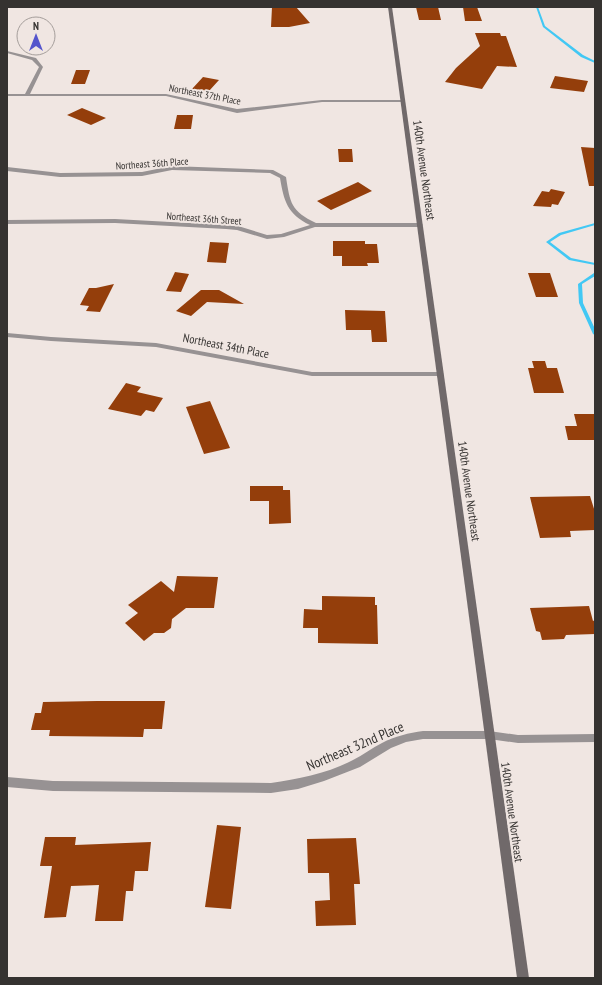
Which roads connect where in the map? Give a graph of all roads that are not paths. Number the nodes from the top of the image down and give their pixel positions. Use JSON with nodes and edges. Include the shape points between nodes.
{"nodes":[{"id":1,"x":390,"y":7,"type":"edge"},
{"id":2,"x":7,"y":52,"type":"edge"},
{"id":3,"x":28,"y":95,"type":"junction"},
{"id":4,"x":7,"y":96,"type":"edge"},
{"id":5,"x":402,"y":101,"type":"junction"},
{"id":6,"x":7,"y":169,"type":"edge"},
{"id":7,"x":7,"y":222,"type":"edge"},
{"id":8,"x":315,"y":225,"type":"junction"},
{"id":9,"x":420,"y":225,"type":"junction"},
{"id":10,"x":7,"y":334,"type":"edge"},
{"id":11,"x":440,"y":374,"type":"junction"},
{"id":12,"x":489,"y":735,"type":"junction"},
{"id":13,"x":595,"y":738,"type":"edge"},
{"id":14,"x":7,"y":782,"type":"edge"},
{"id":15,"x":523,"y":978,"type":"edge"}],
"edges":[{"from":1,"to":5,"type":"street","name":"140th Avenue Northeast"},
{"from":2,"to":3,"type":"street","via":[[34,59],[41,67]]},
{"from":3,"to":4,"type":"street","name":"Northeast 37th Place"},
{"from":3,"to":5,"type":"street","name":"Northeast 37th Place","via":[[159,95],[238,111],[322,101]]},
{"from":5,"to":9,"type":"street","name":"140th Avenue Northeast"},
{"from":6,"to":8,"type":"street","name":"Northeast 36th Place","via":[[60,175],[142,174],[172,168],[271,171],[282,176],[293,212]]},
{"from":7,"to":8,"type":"street","name":"Northeast 36th Street","via":[[115,221],[226,227],[267,237],[282,236]]},
{"from":8,"to":9,"type":"street","name":"Northeast 36th Street"},
{"from":9,"to":11,"type":"street","name":"140th Avenue Northeast"},
{"from":10,"to":11,"type":"street","name":"Northeast 34th Place","via":[[156,345],[312,374]]},
{"from":11,"to":12,"type":"street","name":"140th Avenue Northeast"},
{"from":12,"to":13,"type":"street","name":"Northeast 32nd Place","via":[[518,739]]},
{"from":12,"to":14,"type":"street","name":"Northeast 32nd Place","via":[[423,735],[406,738],[386,745],[356,764],[324,776],[298,784],[271,788],[53,786]]},
{"from":12,"to":15,"type":"street","name":"140th Avenue Northeast"}]}
